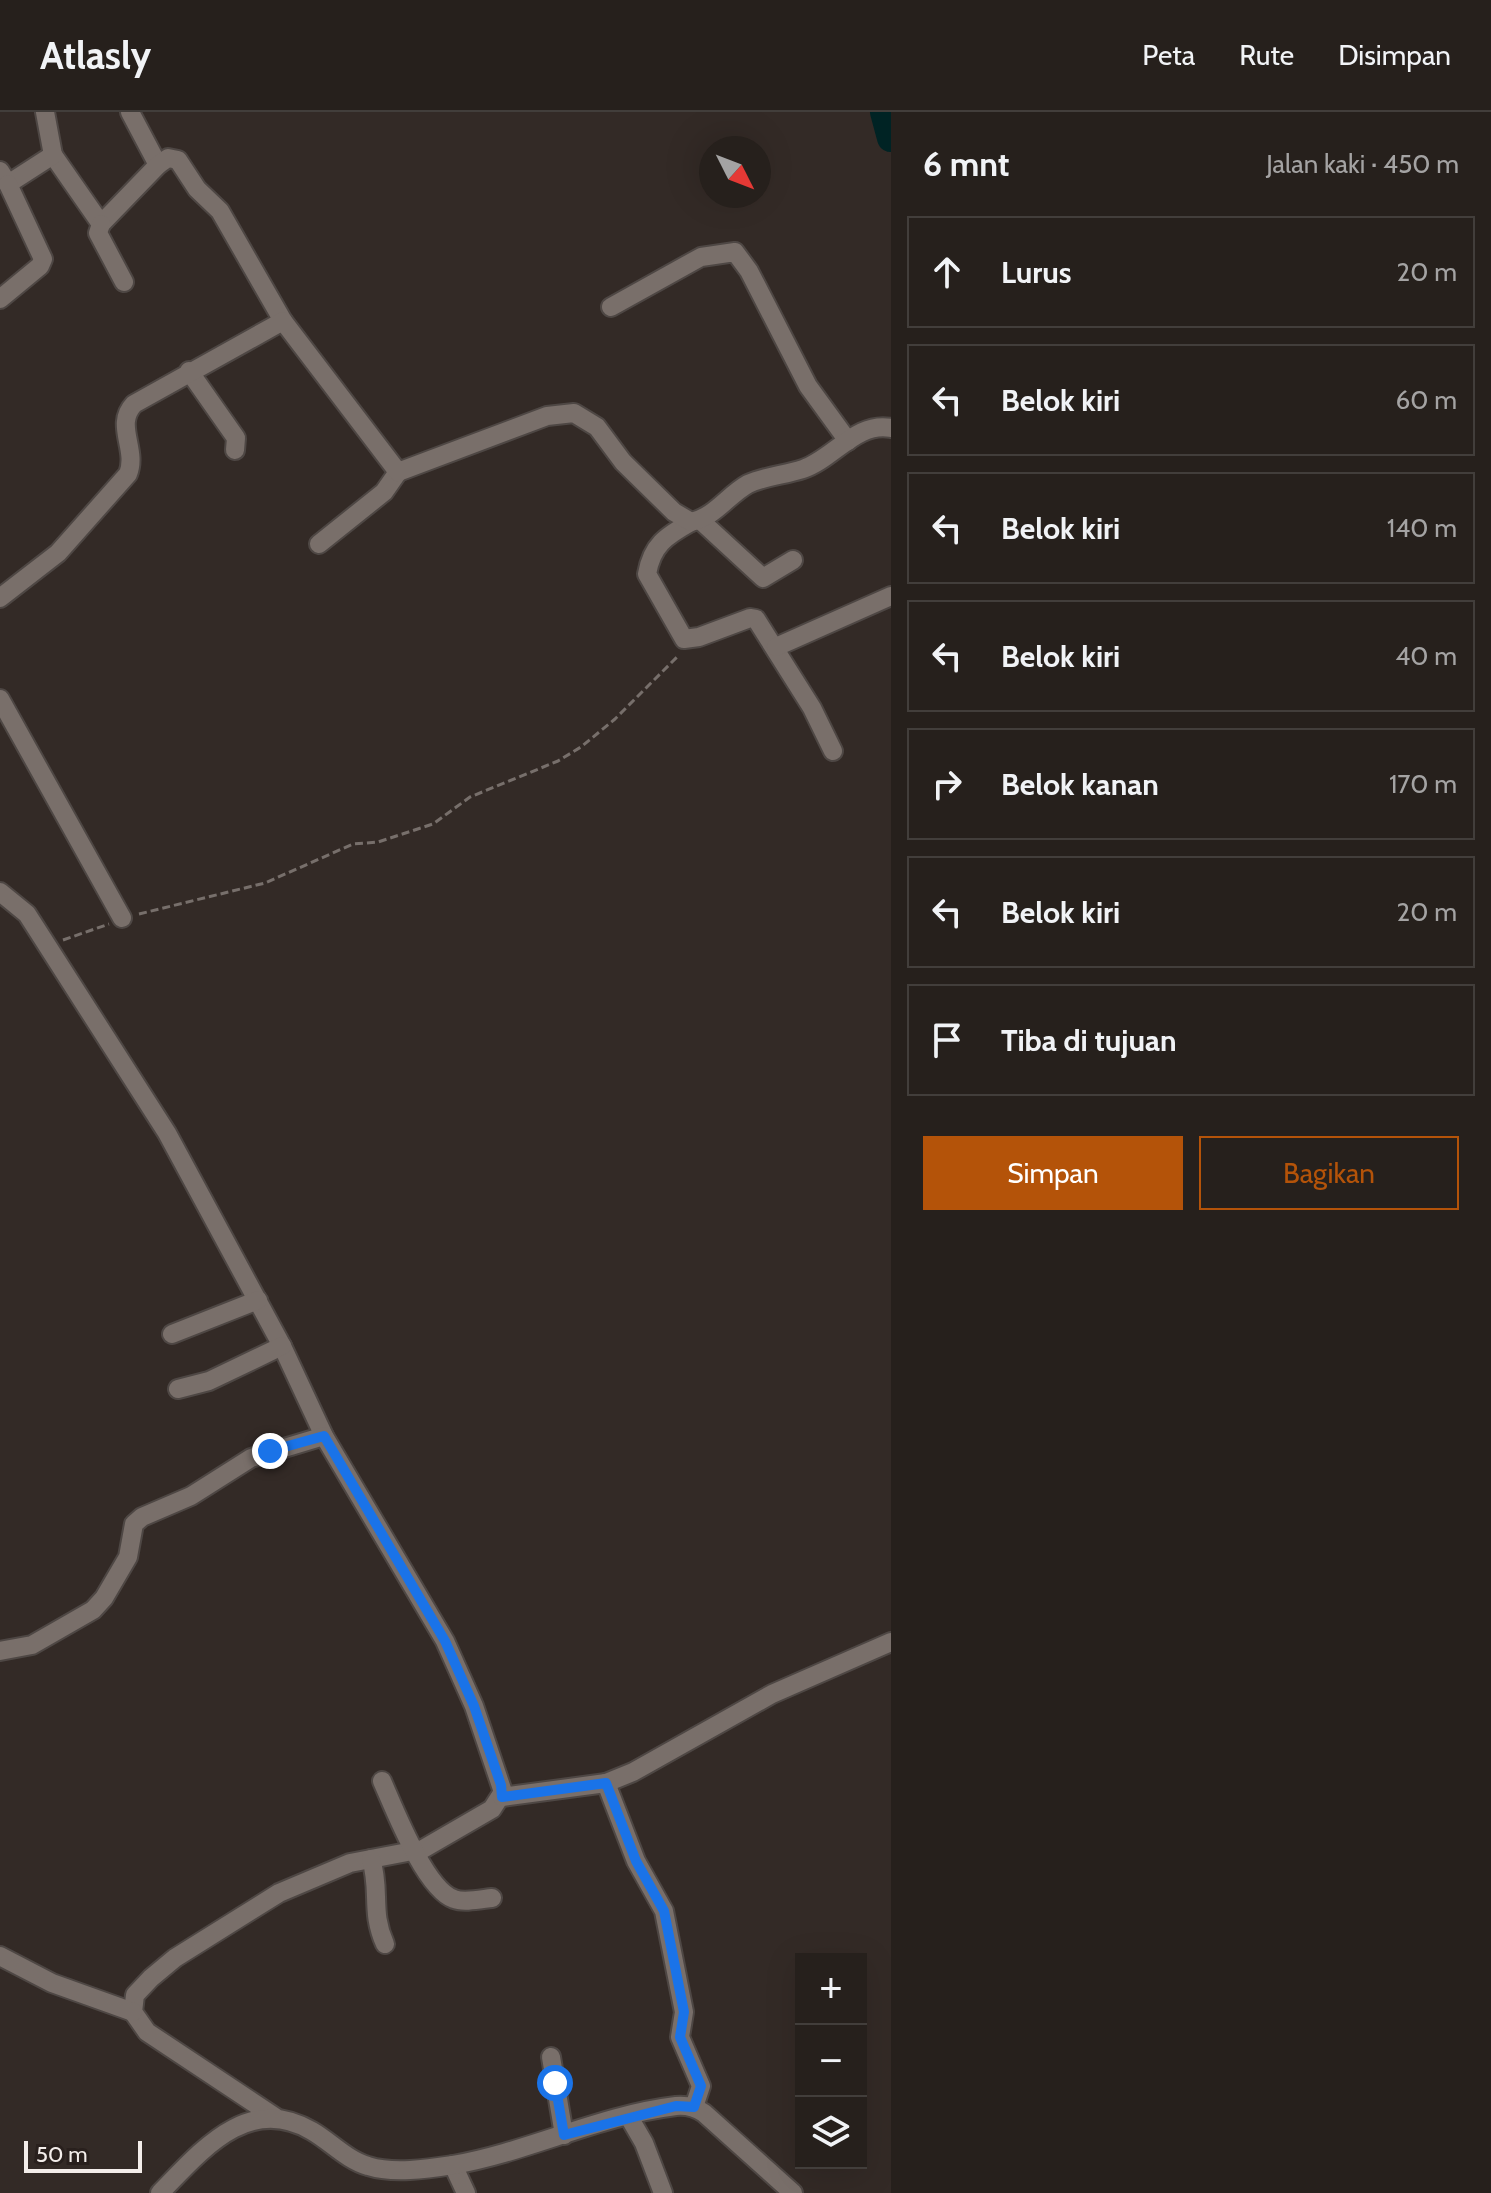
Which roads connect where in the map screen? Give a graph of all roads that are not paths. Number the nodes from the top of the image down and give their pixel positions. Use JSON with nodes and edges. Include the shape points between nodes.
{"nodes":[{"id":1,"x":45,"y":112,"type":"edge"},
{"id":2,"x":130,"y":112,"type":"edge"},
{"id":3,"x":53,"y":155,"type":"junction"},
{"id":4,"x":158,"y":165,"type":"junction"},
{"id":5,"x":4,"y":178,"type":"edge"},
{"id":6,"x":101,"y":224,"type":"junction"},
{"id":7,"x":124,"y":282,"type":"dead end"},
{"id":8,"x":0,"y":299,"type":"edge"},
{"id":9,"x":611,"y":307,"type":"dead end"},
{"id":10,"x":283,"y":321,"type":"junction"},
{"id":11,"x":189,"y":371,"type":"junction"},
{"id":12,"x":891,"y":428,"type":"edge"},
{"id":13,"x":848,"y":441,"type":"junction"},
{"id":14,"x":235,"y":450,"type":"dead end"},
{"id":15,"x":398,"y":472,"type":"junction"},
{"id":16,"x":696,"y":521,"type":"junction"},
{"id":17,"x":319,"y":544,"type":"dead end"},
{"id":18,"x":793,"y":560,"type":"dead end"},
{"id":19,"x":891,"y":596,"type":"edge"},
{"id":20,"x":0,"y":598,"type":"edge"},
{"id":21,"x":776,"y":647,"type":"junction"},
{"id":22,"x":0,"y":699,"type":"edge"},
{"id":23,"x":833,"y":751,"type":"dead end"},
{"id":24,"x":0,"y":892,"type":"edge"},
{"id":25,"x":122,"y":918,"type":"road end"},
{"id":26,"x":258,"y":1300,"type":"junction"},
{"id":27,"x":172,"y":1334,"type":"dead end"},
{"id":28,"x":282,"y":1346,"type":"junction"},
{"id":29,"x":178,"y":1389,"type":"dead end"},
{"id":30,"x":324,"y":1436,"type":"junction"},
{"id":31,"x":891,"y":1642,"type":"edge"},
{"id":32,"x":0,"y":1651,"type":"edge"},
{"id":33,"x":382,"y":1781,"type":"dead end"},
{"id":34,"x":606,"y":1783,"type":"junction"},
{"id":35,"x":502,"y":1797,"type":"junction"},
{"id":36,"x":414,"y":1852,"type":"junction"},
{"id":37,"x":371,"y":1859,"type":"junction"},
{"id":38,"x":492,"y":1898,"type":"dead end"},
{"id":39,"x":385,"y":1944,"type":"dead end"},
{"id":40,"x":0,"y":1956,"type":"edge"},
{"id":41,"x":133,"y":2012,"type":"junction"},
{"id":42,"x":551,"y":2057,"type":"dead end"},
{"id":43,"x":694,"y":2107,"type":"junction"},
{"id":44,"x":275,"y":2117,"type":"junction"},
{"id":45,"x":629,"y":2117,"type":"junction"},
{"id":46,"x":564,"y":2135,"type":"junction"},
{"id":47,"x":453,"y":2165,"type":"junction"},
{"id":48,"x":160,"y":2193,"type":"edge"},
{"id":49,"x":466,"y":2193,"type":"edge"},
{"id":50,"x":663,"y":2193,"type":"edge"},
{"id":51,"x":792,"y":2193,"type":"edge"}],
"edges":[{"from":1,"to":3,"type":"street"},
{"from":2,"to":4,"type":"street"},
{"from":3,"to":5,"type":"street"},
{"from":3,"to":6,"type":"street"},
{"from":4,"to":6,"type":"street"},
{"from":4,"to":10,"type":"street","via":[[168,158],[178,160],[220,211]]},
{"from":5,"to":8,"type":"street","via":[[43,259]]},
{"from":6,"to":7,"type":"street","via":[[98,233]]},
{"from":9,"to":13,"type":"street","via":[[701,257],[735,252],[818,403]]},
{"from":10,"to":11,"type":"street"},
{"from":10,"to":15,"type":"street"},
{"from":11,"to":14,"type":"street","via":[[236,438]]},
{"from":11,"to":20,"type":"street","via":[[128,410],[128,474],[58,553]]},
{"from":12,"to":13,"type":"street","via":[[872,428]]},
{"from":13,"to":16,"type":"street","via":[[802,469],[747,485]]},
{"from":15,"to":16,"type":"street","via":[[547,416],[574,413],[597,427],[623,462],[674,512]]},
{"from":15,"to":17,"type":"street","via":[[377,498]]},
{"from":16,"to":18,"type":"street","via":[[763,578]]},
{"from":16,"to":21,"type":"street","via":[[667,535],[651,551],[647,574],[684,639],[754,618]]},
{"from":19,"to":21,"type":"street"},
{"from":21,"to":23,"type":"street"},
{"from":22,"to":25,"type":"street"},
{"from":24,"to":26,"type":"street","via":[[27,914],[167,1133]]},
{"from":26,"to":27,"type":"street"},
{"from":26,"to":28,"type":"street"},
{"from":28,"to":29,"type":"street","via":[[209,1381]]},
{"from":28,"to":30,"type":"street"},
{"from":30,"to":32,"type":"street","via":[[251,1458],[191,1496],[142,1517],[134,1524],[128,1557],[93,1610],[32,1645]]},
{"from":30,"to":35,"type":"street","via":[[445,1641],[474,1706]]},
{"from":31,"to":34,"type":"street","via":[[772,1694]]},
{"from":33,"to":36,"type":"street"},
{"from":34,"to":35,"type":"street"},
{"from":34,"to":43,"type":"street","via":[[636,1861],[664,1911],[684,2012],[680,2037],[701,2086]]},
{"from":35,"to":36,"type":"street","via":[[492,1809]]},
{"from":36,"to":37,"type":"street"},
{"from":36,"to":38,"type":"street","via":[[455,1900]]},
{"from":37,"to":39,"type":"street","via":[[377,1885],[374,1916]]},
{"from":37,"to":41,"type":"street","via":[[306,1879],[246,1912],[151,1978],[135,1995]]},
{"from":40,"to":41,"type":"street","via":[[52,1983]]},
{"from":41,"to":44,"type":"street","via":[[147,2032]]},
{"from":42,"to":46,"type":"street"},
{"from":43,"to":45,"type":"street"},
{"from":43,"to":51,"type":"street"},
{"from":44,"to":47,"type":"street","via":[[312,2131],[367,2166],[389,2170]]},
{"from":44,"to":48,"type":"street","via":[[209,2143]]},
{"from":45,"to":46,"type":"street"},
{"from":45,"to":50,"type":"street"},
{"from":46,"to":47,"type":"street"},
{"from":47,"to":49,"type":"street"}]}
